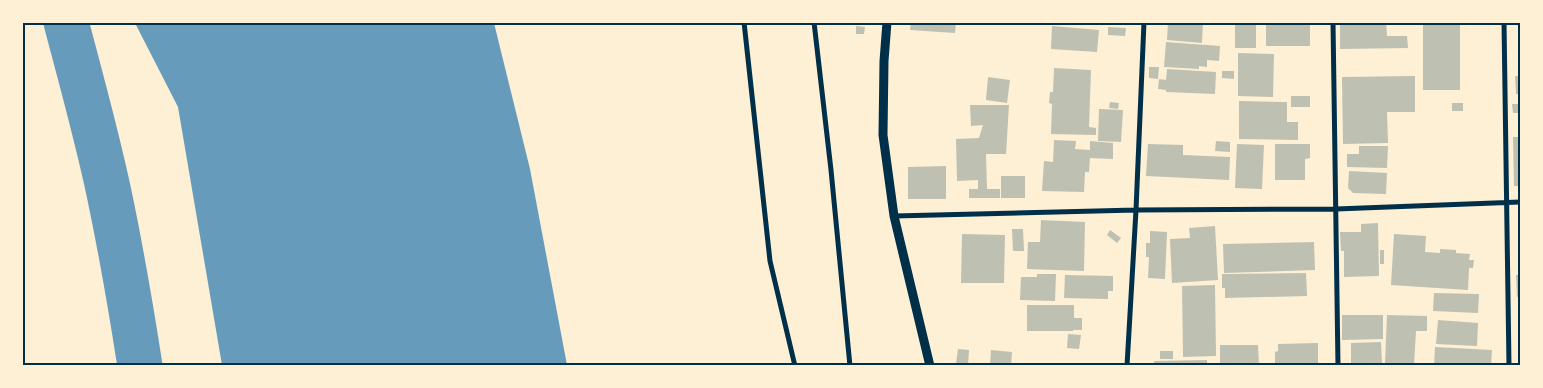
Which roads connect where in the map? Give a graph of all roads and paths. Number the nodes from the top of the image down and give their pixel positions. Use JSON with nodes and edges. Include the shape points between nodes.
{"nodes":[{"id":1,"x":744,"y":22,"type":"edge"},
{"id":2,"x":814,"y":22,"type":"edge"},
{"id":3,"x":887,"y":22,"type":"edge"},
{"id":4,"x":1144,"y":22,"type":"edge"},
{"id":5,"x":1333,"y":22,"type":"edge"},
{"id":6,"x":1504,"y":22,"type":"edge"},
{"id":7,"x":1507,"y":202,"type":"junction"},
{"id":8,"x":1520,"y":202,"type":"edge"},
{"id":9,"x":1336,"y":208,"type":"junction"},
{"id":10,"x":1136,"y":210,"type":"junction"},
{"id":11,"x":894,"y":216,"type":"junction"},
{"id":12,"x":795,"y":366,"type":"edge"},
{"id":13,"x":850,"y":366,"type":"edge"},
{"id":14,"x":930,"y":366,"type":"edge"},
{"id":15,"x":1127,"y":366,"type":"edge"},
{"id":16,"x":1338,"y":366,"type":"edge"},
{"id":17,"x":1509,"y":366,"type":"edge"}],
"edges":[{"from":1,"to":12,"type":"street","via":[[770,261]]},
{"from":2,"to":13,"type":"street"},
{"from":3,"to":11,"type":"street","via":[[883,135]]},
{"from":4,"to":10,"type":"street"},
{"from":5,"to":9,"type":"street"},
{"from":6,"to":7,"type":"street"},
{"from":7,"to":8,"type":"street"},
{"from":7,"to":9,"type":"street"},
{"from":7,"to":17,"type":"street"},
{"from":9,"to":10,"type":"street"},
{"from":9,"to":16,"type":"street"},
{"from":10,"to":11,"type":"street"},
{"from":10,"to":15,"type":"street"},
{"from":11,"to":14,"type":"street"}]}
